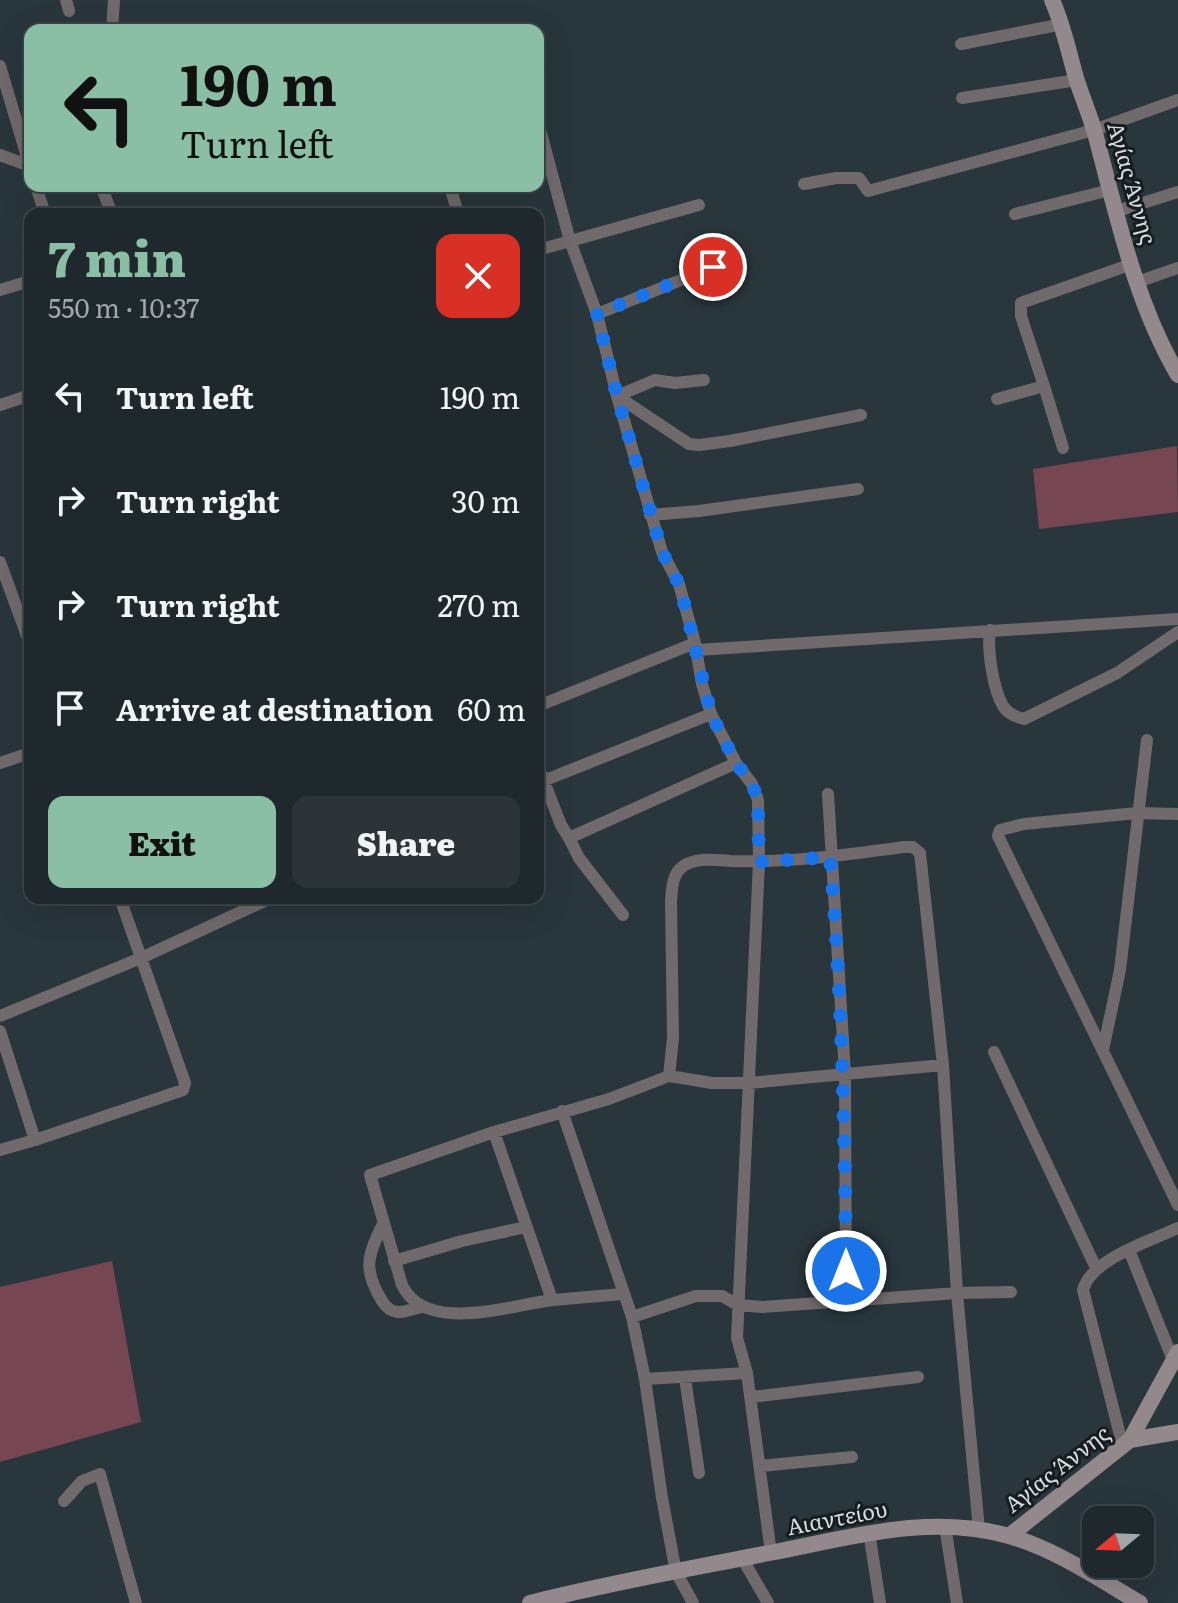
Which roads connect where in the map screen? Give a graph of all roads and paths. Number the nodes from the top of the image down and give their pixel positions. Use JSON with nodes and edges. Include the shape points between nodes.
{"nodes":[{"id":1,"x":114,"y":0,"type":"edge"},
{"id":2,"x":1052,"y":0,"type":"edge"},
{"id":3,"x":112,"y":24,"type":"edge"},
{"id":4,"x":1063,"y":24,"type":"junction"},
{"id":5,"x":961,"y":44,"type":"dead end"},
{"id":6,"x":0,"y":66,"type":"edge"},
{"id":7,"x":1077,"y":80,"type":"junction"},
{"id":8,"x":962,"y":98,"type":"dead end"},
{"id":9,"x":1178,"y":100,"type":"edge"},
{"id":10,"x":1094,"y":130,"type":"junction"},
{"id":11,"x":544,"y":144,"type":"edge"},
{"id":12,"x":24,"y":147,"type":"edge"},
{"id":13,"x":0,"y":155,"type":"edge"},
{"id":14,"x":24,"y":165,"type":"edge"},
{"id":15,"x":804,"y":184,"type":"dead end"},
{"id":16,"x":1110,"y":190,"type":"junction"},
{"id":17,"x":1178,"y":192,"type":"edge"},
{"id":18,"x":699,"y":205,"type":"dead end"},
{"id":19,"x":1114,"y":212,"type":"junction"},
{"id":20,"x":1015,"y":214,"type":"dead end"},
{"id":21,"x":570,"y":241,"type":"junction"},
{"id":22,"x":544,"y":248,"type":"edge"},
{"id":23,"x":1132,"y":264,"type":"junction"},
{"id":24,"x":713,"y":267,"type":"dead end"},
{"id":25,"x":1178,"y":268,"type":"edge"},
{"id":26,"x":1137,"y":282,"type":"junction"},
{"id":27,"x":24,"y":283,"type":"edge"},
{"id":28,"x":0,"y":290,"type":"edge"},
{"id":29,"x":597,"y":314,"type":"junction"},
{"id":30,"x":1171,"y":347,"type":"edge"},
{"id":31,"x":1178,"y":375,"type":"edge"},
{"id":32,"x":704,"y":380,"type":"dead end"},
{"id":33,"x":1044,"y":386,"type":"junction"},
{"id":34,"x":617,"y":396,"type":"junction"},
{"id":35,"x":24,"y":397,"type":"edge"},
{"id":36,"x":997,"y":399,"type":"dead end"},
{"id":37,"x":0,"y":405,"type":"edge"},
{"id":38,"x":861,"y":415,"type":"dead end"},
{"id":39,"x":1063,"y":448,"type":"dead end"},
{"id":40,"x":858,"y":489,"type":"dead end"},
{"id":41,"x":650,"y":515,"type":"junction"},
{"id":42,"x":0,"y":562,"type":"edge"},
{"id":43,"x":1178,"y":619,"type":"edge"},
{"id":44,"x":24,"y":628,"type":"edge"},
{"id":45,"x":990,"y":630,"type":"junction"},
{"id":46,"x":1178,"y":632,"type":"edge"},
{"id":47,"x":696,"y":647,"type":"junction"},
{"id":48,"x":544,"y":704,"type":"edge"},
{"id":49,"x":711,"y":714,"type":"junction"},
{"id":50,"x":1147,"y":740,"type":"dead end"},
{"id":51,"x":24,"y":755,"type":"edge"},
{"id":52,"x":0,"y":763,"type":"edge"},
{"id":53,"x":736,"y":763,"type":"junction"},
{"id":54,"x":544,"y":781,"type":"edge"},
{"id":55,"x":544,"y":788,"type":"edge"},
{"id":56,"x":828,"y":794,"type":"dead end"},
{"id":57,"x":1137,"y":813,"type":"junction"},
{"id":58,"x":1178,"y":814,"type":"edge"},
{"id":59,"x":569,"y":838,"type":"junction"},
{"id":60,"x":830,"y":857,"type":"junction"},
{"id":61,"x":759,"y":862,"type":"junction"},
{"id":62,"x":122,"y":904,"type":"edge"},
{"id":63,"x":258,"y":904,"type":"edge"},
{"id":64,"x":623,"y":915,"type":"dead end"},
{"id":65,"x":141,"y":958,"type":"junction"},
{"id":66,"x":0,"y":1016,"type":"edge"},
{"id":67,"x":0,"y":1031,"type":"edge"},
{"id":68,"x":1103,"y":1050,"type":"junction"},
{"id":69,"x":994,"y":1052,"type":"dead end"},
{"id":70,"x":943,"y":1065,"type":"junction"},
{"id":71,"x":845,"y":1074,"type":"junction"},
{"id":72,"x":669,"y":1076,"type":"junction"},
{"id":73,"x":749,"y":1083,"type":"junction"},
{"id":74,"x":562,"y":1111,"type":"junction"},
{"id":75,"x":494,"y":1132,"type":"junction"},
{"id":76,"x":35,"y":1140,"type":"junction"},
{"id":77,"x":0,"y":1150,"type":"edge"},
{"id":78,"x":1178,"y":1205,"type":"edge"},
{"id":79,"x":383,"y":1224,"type":"junction"},
{"id":80,"x":526,"y":1227,"type":"junction"},
{"id":81,"x":1178,"y":1228,"type":"edge"},
{"id":82,"x":1129,"y":1250,"type":"junction"},
{"id":83,"x":394,"y":1261,"type":"junction"},
{"id":84,"x":1096,"y":1268,"type":"junction"},
{"id":85,"x":1011,"y":1292,"type":"dead end"},
{"id":86,"x":957,"y":1293,"type":"junction"},
{"id":87,"x":622,"y":1294,"type":"junction"},
{"id":88,"x":846,"y":1299,"type":"junction"},
{"id":89,"x":552,"y":1300,"type":"junction"},
{"id":90,"x":738,"y":1305,"type":"junction"},
{"id":91,"x":422,"y":1307,"type":"junction"},
{"id":92,"x":632,"y":1317,"type":"junction"},
{"id":93,"x":1176,"y":1356,"type":"edge"},
{"id":94,"x":747,"y":1373,"type":"junction"},
{"id":95,"x":918,"y":1377,"type":"dead end"},
{"id":96,"x":685,"y":1378,"type":"junction"},
{"id":97,"x":645,"y":1379,"type":"junction"},
{"id":98,"x":751,"y":1397,"type":"junction"},
{"id":99,"x":1178,"y":1432,"type":"edge"},
{"id":100,"x":1126,"y":1442,"type":"junction"},
{"id":101,"x":852,"y":1457,"type":"dead end"},
{"id":102,"x":761,"y":1466,"type":"junction"},
{"id":103,"x":699,"y":1473,"type":"dead end"},
{"id":104,"x":64,"y":1501,"type":"dead end"},
{"id":105,"x":945,"y":1526,"type":"junction"},
{"id":106,"x":979,"y":1530,"type":"junction"},
{"id":107,"x":869,"y":1532,"type":"junction"},
{"id":108,"x":1009,"y":1536,"type":"junction"},
{"id":109,"x":771,"y":1553,"type":"junction"},
{"id":110,"x":742,"y":1558,"type":"junction"},
{"id":111,"x":676,"y":1572,"type":"junction"},
{"id":112,"x":136,"y":1603,"type":"edge"},
{"id":113,"x":530,"y":1603,"type":"edge"},
{"id":114,"x":693,"y":1603,"type":"edge"},
{"id":115,"x":768,"y":1603,"type":"edge"},
{"id":116,"x":880,"y":1603,"type":"edge"},
{"id":117,"x":957,"y":1603,"type":"edge"},
{"id":118,"x":1140,"y":1603,"type":"edge"}],
"edges":[{"from":1,"to":3,"type":"street"},
{"from":2,"to":4,"type":"street","name":"Αγίας Άννης"},
{"from":4,"to":5,"type":"street"},
{"from":4,"to":7,"type":"street","name":"Αγίας Άννης"},
{"from":6,"to":12,"type":"street"},
{"from":7,"to":8,"type":"street"},
{"from":7,"to":10,"type":"street","name":"Αγίας Άννης"},
{"from":9,"to":10,"type":"street"},
{"from":10,"to":15,"type":"street","via":[[868,191],[859,178]]},
{"from":10,"to":16,"type":"street","name":"Αγίας Άννης"},
{"from":11,"to":21,"type":"street"},
{"from":13,"to":14,"type":"street"},
{"from":16,"to":19,"type":"street","name":"Αγίας Άννης"},
{"from":16,"to":20,"type":"street"},
{"from":17,"to":19,"type":"street"},
{"from":18,"to":21,"type":"street"},
{"from":19,"to":23,"type":"street","name":"Αγίας Άννης"},
{"from":21,"to":22,"type":"street"},
{"from":21,"to":29,"type":"street"},
{"from":23,"to":26,"type":"street","name":"Αγίας Άννης"},
{"from":23,"to":33,"type":"street","via":[[1021,303]]},
{"from":24,"to":29,"type":"street"},
{"from":25,"to":26,"type":"street"},
{"from":26,"to":30,"type":"street","name":"Αγίας Άννης"},
{"from":27,"to":28,"type":"street"},
{"from":29,"to":34,"type":"street"},
{"from":30,"to":31,"type":"street","name":"Αγίας Άννης"},
{"from":32,"to":34,"type":"street","via":[[655,380]]},
{"from":33,"to":36,"type":"street"},
{"from":33,"to":39,"type":"street"},
{"from":34,"to":38,"type":"street","via":[[689,444],[699,445]]},
{"from":34,"to":41,"type":"street"},
{"from":35,"to":37,"type":"street"},
{"from":40,"to":41,"type":"street"},
{"from":41,"to":47,"type":"street","via":[[679,584]]},
{"from":42,"to":44,"type":"street"},
{"from":43,"to":45,"type":"street"},
{"from":45,"to":46,"type":"street","via":[[993,674],[1003,706],[1024,719],[1117,673]]},
{"from":45,"to":47,"type":"street"},
{"from":47,"to":48,"type":"street"},
{"from":47,"to":49,"type":"street"},
{"from":49,"to":53,"type":"street"},
{"from":49,"to":54,"type":"street"},
{"from":50,"to":57,"type":"street"},
{"from":51,"to":52,"type":"street"},
{"from":53,"to":59,"type":"street"},
{"from":53,"to":61,"type":"street","via":[[758,800]]},
{"from":55,"to":59,"type":"street"},
{"from":56,"to":60,"type":"street"},
{"from":57,"to":58,"type":"street"},
{"from":57,"to":68,"type":"street","via":[[1120,970]]},
{"from":57,"to":68,"type":"street","via":[[1006,827],[998,836]]},
{"from":59,"to":64,"type":"street"},
{"from":60,"to":61,"type":"street"},
{"from":60,"to":70,"type":"street","via":[[903,847],[920,853]]},
{"from":60,"to":71,"type":"street"},
{"from":61,"to":72,"type":"street","via":[[691,862],[674,879]]},
{"from":61,"to":73,"type":"street"},
{"from":62,"to":65,"type":"street"},
{"from":63,"to":65,"type":"street"},
{"from":65,"to":66,"type":"street"},
{"from":65,"to":76,"type":"street","via":[[185,1083],[183,1090]]},
{"from":67,"to":76,"type":"street"},
{"from":68,"to":78,"type":"street"},
{"from":69,"to":84,"type":"street"},
{"from":70,"to":71,"type":"street"},
{"from":70,"to":86,"type":"street"},
{"from":71,"to":73,"type":"street"},
{"from":71,"to":88,"type":"street"},
{"from":72,"to":73,"type":"street"},
{"from":72,"to":74,"type":"street"},
{"from":73,"to":90,"type":"street"},
{"from":74,"to":75,"type":"street"},
{"from":74,"to":87,"type":"street"},
{"from":75,"to":79,"type":"street","via":[[370,1175]]},
{"from":75,"to":80,"type":"street"},
{"from":76,"to":77,"type":"street"},
{"from":79,"to":83,"type":"street"},
{"from":79,"to":91,"type":"street","via":[[368,1268],[372,1285],[395,1312]]},
{"from":80,"to":83,"type":"street"},
{"from":80,"to":89,"type":"street"},
{"from":81,"to":82,"type":"street"},
{"from":82,"to":84,"type":"street"},
{"from":82,"to":93,"type":"street"},
{"from":83,"to":91,"type":"street","via":[[407,1297]]},
{"from":84,"to":100,"type":"street","via":[[1083,1290]]},
{"from":85,"to":86,"type":"street"},
{"from":86,"to":88,"type":"street"},
{"from":86,"to":106,"type":"street"},
{"from":87,"to":89,"type":"street"},
{"from":87,"to":92,"type":"street"},
{"from":88,"to":90,"type":"street"},
{"from":89,"to":91,"type":"street","via":[[480,1312]]},
{"from":90,"to":92,"type":"street","via":[[722,1296],[696,1296]]},
{"from":90,"to":94,"type":"street","via":[[737,1338]]},
{"from":92,"to":97,"type":"street"},
{"from":93,"to":100,"type":"street","name":"Αγίας Άννης"},
{"from":94,"to":96,"type":"street"},
{"from":94,"to":98,"type":"street"},
{"from":95,"to":98,"type":"street"},
{"from":96,"to":97,"type":"street"},
{"from":96,"to":103,"type":"street"},
{"from":97,"to":111,"type":"street"},
{"from":98,"to":102,"type":"street"},
{"from":99,"to":100,"type":"street"},
{"from":100,"to":108,"type":"street","name":"Αγίας Άννης"},
{"from":101,"to":102,"type":"street"},
{"from":102,"to":109,"type":"street"},
{"from":104,"to":112,"type":"street","via":[[82,1481],[100,1474]]},
{"from":105,"to":106,"type":"street","name":"Αιαντείου"},
{"from":105,"to":107,"type":"street","name":"Αιαντείου"},
{"from":105,"to":117,"type":"street"},
{"from":106,"to":108,"type":"street","name":"Αιαντείου"},
{"from":107,"to":109,"type":"street","name":"Αιαντείου"},
{"from":107,"to":116,"type":"street"},
{"from":108,"to":118,"type":"street","name":"Αιαντείου"},
{"from":109,"to":110,"type":"street","name":"Αιαντείου"},
{"from":110,"to":111,"type":"street","name":"Αιαντείου"},
{"from":110,"to":115,"type":"street"},
{"from":111,"to":113,"type":"street","name":"Αιαντείου"},
{"from":111,"to":114,"type":"street"}]}
